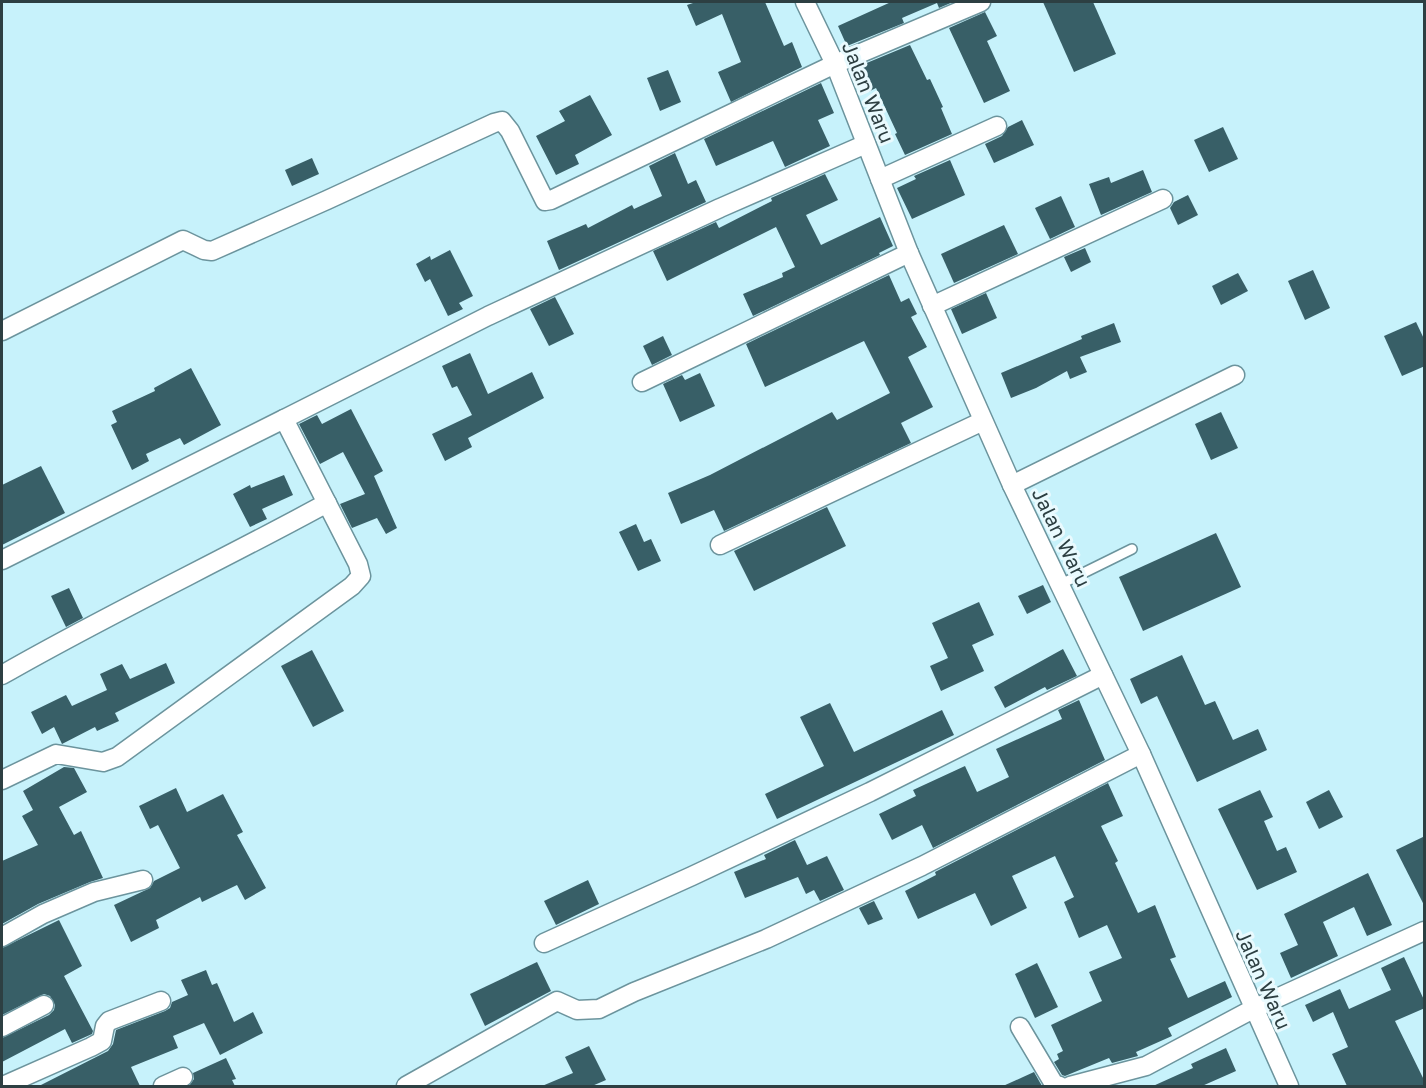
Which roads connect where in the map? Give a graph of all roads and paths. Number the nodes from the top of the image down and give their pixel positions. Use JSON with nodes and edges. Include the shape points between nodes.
{"nodes":[{"id":1,"x":806,"y":2,"type":"edge"},
{"id":2,"x":981,"y":2,"type":"edge"},
{"id":3,"x":835,"y":64,"type":"junction"},
{"id":4,"x":997,"y":126,"type":"dead end"},
{"id":5,"x":866,"y":144,"type":"junction"},
{"id":6,"x":880,"y":179,"type":"junction"},
{"id":7,"x":1163,"y":199,"type":"dead end"},
{"id":8,"x":909,"y":253,"type":"junction"},
{"id":9,"x":932,"y":306,"type":"junction"},
{"id":10,"x":2,"y":331,"type":"edge"},
{"id":11,"x":1235,"y":375,"type":"dead end"},
{"id":12,"x":642,"y":382,"type":"dead end"},
{"id":13,"x":284,"y":418,"type":"junction"},
{"id":14,"x":983,"y":421,"type":"junction"},
{"id":15,"x":1012,"y":485,"type":"junction"},
{"id":16,"x":327,"y":504,"type":"junction"},
{"id":17,"x":720,"y":545,"type":"dead end"},
{"id":18,"x":1132,"y":549,"type":"dead end"},
{"id":19,"x":2,"y":560,"type":"edge"},
{"id":20,"x":1059,"y":585,"type":"junction"},
{"id":21,"x":2,"y":675,"type":"edge"},
{"id":22,"x":1103,"y":675,"type":"junction"},
{"id":23,"x":1140,"y":754,"type":"junction"},
{"id":24,"x":2,"y":780,"type":"edge"},
{"id":25,"x":143,"y":880,"type":"dead end"},
{"id":26,"x":1425,"y":931,"type":"edge"},
{"id":27,"x":2,"y":937,"type":"edge"},
{"id":28,"x":544,"y":943,"type":"dead end"},
{"id":29,"x":161,"y":1001,"type":"dead end"},
{"id":30,"x":44,"y":1005,"type":"dead end"},
{"id":31,"x":1253,"y":1009,"type":"junction"},
{"id":32,"x":1020,"y":1027,"type":"dead end"},
{"id":33,"x":2,"y":1028,"type":"edge"},
{"id":34,"x":183,"y":1077,"type":"dead end"},
{"id":35,"x":3,"y":1086,"type":"edge"},
{"id":36,"x":163,"y":1086,"type":"edge"},
{"id":37,"x":406,"y":1086,"type":"edge"},
{"id":38,"x":1060,"y":1086,"type":"edge"},
{"id":39,"x":1070,"y":1086,"type":"edge"},
{"id":40,"x":1289,"y":1086,"type":"edge"}],
"edges":[{"from":1,"to":3,"type":"street","name":"Jalan Waru"},
{"from":2,"to":3,"type":"street"},
{"from":3,"to":5,"type":"street","name":"Jalan Waru"},
{"from":3,"to":10,"type":"street","via":[[551,200],[545,201],[502,121],[212,250],[183,240]]},
{"from":4,"to":6,"type":"street"},
{"from":5,"to":6,"type":"street","name":"Jalan Waru"},
{"from":5,"to":13,"type":"street","via":[[498,311]]},
{"from":6,"to":8,"type":"street","name":"Jalan Waru"},
{"from":7,"to":9,"type":"street"},
{"from":8,"to":9,"type":"street","name":"Jalan Waru"},
{"from":8,"to":12,"type":"street"},
{"from":9,"to":14,"type":"street","name":"Jalan Waru"},
{"from":11,"to":15,"type":"street"},
{"from":13,"to":16,"type":"street"},
{"from":13,"to":19,"type":"street"},
{"from":14,"to":15,"type":"street","name":"Jalan Waru"},
{"from":14,"to":17,"type":"street"},
{"from":15,"to":20,"type":"street","name":"Jalan Waru"},
{"from":16,"to":21,"type":"street"},
{"from":16,"to":24,"type":"street","via":[[358,564],[361,576],[352,586],[117,757],[103,762],[56,754]]},
{"from":18,"to":20,"type":"lane"},
{"from":20,"to":22,"type":"street","name":"Jalan Waru"},
{"from":22,"to":23,"type":"street","name":"Jalan Waru"},
{"from":22,"to":28,"type":"street","via":[[870,792]]},
{"from":23,"to":31,"type":"street","name":"Jalan Waru"},
{"from":23,"to":37,"type":"street","via":[[922,866],[766,939],[599,1009],[577,1011],[557,1001]]},
{"from":25,"to":27,"type":"street","via":[[94,892]]},
{"from":26,"to":31,"type":"street"},
{"from":29,"to":35,"type":"street","via":[[109,1021],[102,1041],[91,1047]]},
{"from":30,"to":33,"type":"street"},
{"from":31,"to":39,"type":"street","via":[[1146,1066]]},
{"from":31,"to":40,"type":"street","name":"Jalan Waru"},
{"from":32,"to":38,"type":"street","via":[[1054,1084]]},
{"from":34,"to":36,"type":"street"}]}
